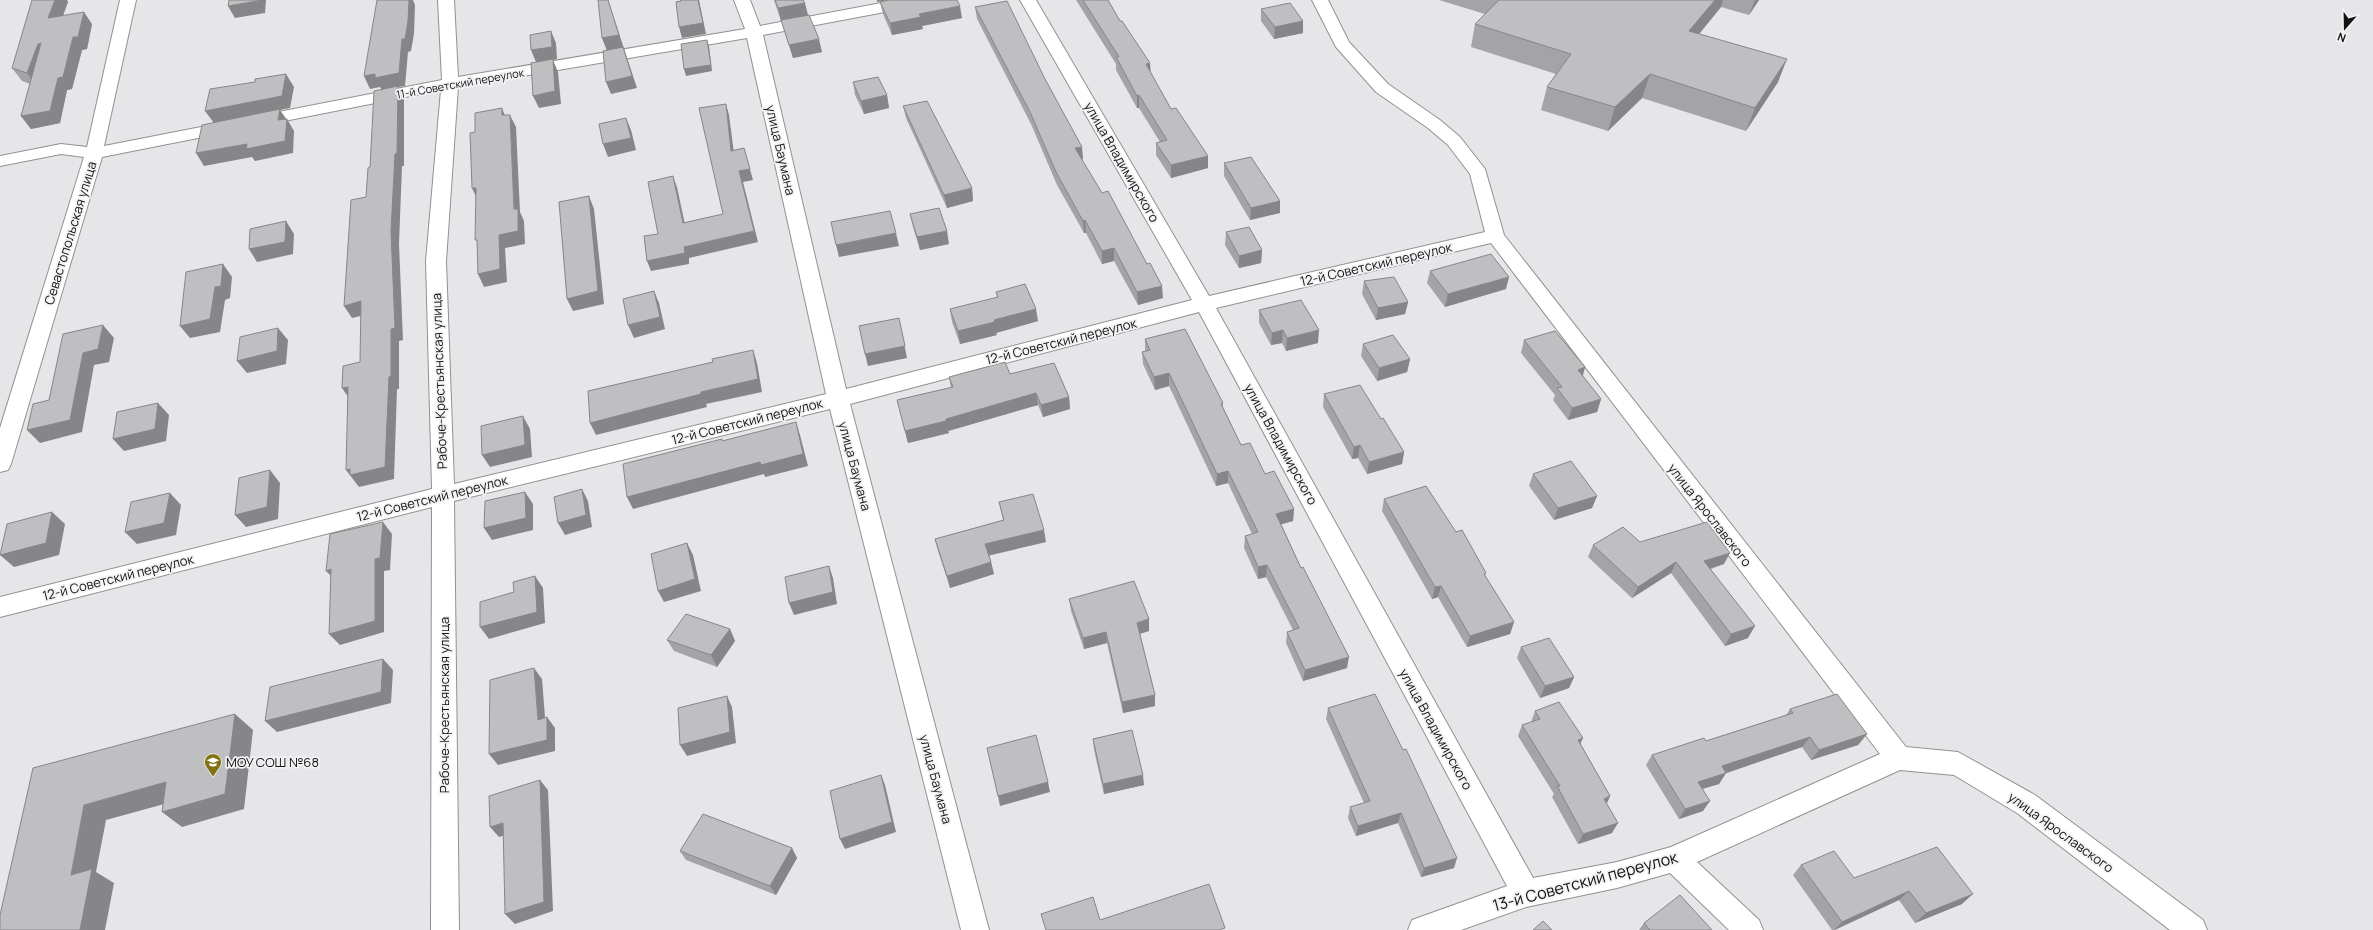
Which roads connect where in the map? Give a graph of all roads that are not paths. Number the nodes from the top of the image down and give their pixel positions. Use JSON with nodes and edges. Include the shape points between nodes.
{"nodes":[{"id":1,"x":128,"y":0,"type":"edge"},
{"id":2,"x":446,"y":0,"type":"edge"},
{"id":3,"x":742,"y":0,"type":"edge"},
{"id":4,"x":922,"y":0,"type":"edge"},
{"id":5,"x":1028,"y":0,"type":"edge"},
{"id":6,"x":1320,"y":0,"type":"edge"},
{"id":7,"x":754,"y":32,"type":"junction"},
{"id":8,"x":450,"y":84,"type":"junction"},
{"id":9,"x":94,"y":153,"type":"junction"},
{"id":10,"x":0,"y":162,"type":"edge"},
{"id":11,"x":1495,"y":236,"type":"junction"},
{"id":12,"x":1204,"y":304,"type":"junction"},
{"id":13,"x":838,"y":399,"type":"junction"},
{"id":14,"x":0,"y":464,"type":"edge"},
{"id":15,"x":443,"y":495,"type":"junction"},
{"id":16,"x":0,"y":607,"type":"edge"},
{"id":17,"x":1899,"y":758,"type":"junction"},
{"id":18,"x":1674,"y":859,"type":"junction"},
{"id":19,"x":1526,"y":893,"type":"junction"},
{"id":20,"x":445,"y":930,"type":"edge"},
{"id":21,"x":975,"y":930,"type":"edge"},
{"id":22,"x":1422,"y":930,"type":"edge"},
{"id":23,"x":1750,"y":930,"type":"edge"},
{"id":24,"x":2193,"y":930,"type":"edge"}],
"edges":[{"from":1,"to":9,"type":"street","name":"Севастопольская улица"},
{"from":2,"to":8,"type":"street","name":"Рабоче-Крестьянская улица"},
{"from":3,"to":7,"type":"street","name":"улица Баумана"},
{"from":4,"to":7,"type":"street","name":"11-й Советский переулок"},
{"from":5,"to":12,"type":"street","name":"улица Владимирского"},
{"from":6,"to":11,"type":"street","name":"улица Ярославского","via":[[1342,44],[1382,88],[1454,141],[1479,173]]},
{"from":7,"to":8,"type":"street","name":"11-й Советский переулок"},
{"from":7,"to":13,"type":"street","name":"улица Баумана"},
{"from":8,"to":9,"type":"street","name":"11-й Советский переулок"},
{"from":8,"to":15,"type":"street","name":"Рабоче-Крестьянская улица","via":[[436,261]]},
{"from":9,"to":10,"type":"street","name":"11-й Советский переулок","via":[[61,149]]},
{"from":9,"to":14,"type":"street","name":"Севастопольская улица"},
{"from":11,"to":12,"type":"street","name":"12-й Советский переулок"},
{"from":11,"to":17,"type":"street","name":"улица Ярославского"},
{"from":12,"to":13,"type":"street","name":"12-й Советский переулок"},
{"from":12,"to":19,"type":"street","name":"улица Владимирского"},
{"from":13,"to":15,"type":"street","name":"12-й Советский переулок"},
{"from":13,"to":21,"type":"street","name":"улица Баумана"},
{"from":15,"to":16,"type":"street","name":"12-й Советский переулок"},
{"from":15,"to":20,"type":"street","name":"Рабоче-Крестьянская улица"},
{"from":17,"to":18,"type":"street","name":"13-й Советский переулок"},
{"from":17,"to":24,"type":"street","name":"улица Ярославского","via":[[1958,764],[2026,804]]},
{"from":18,"to":19,"type":"street","name":"13-й Советский переулок","via":[[1618,875]]},
{"from":18,"to":23,"type":"street"},
{"from":19,"to":22,"type":"street","name":"13-й Советский переулок"}]}
